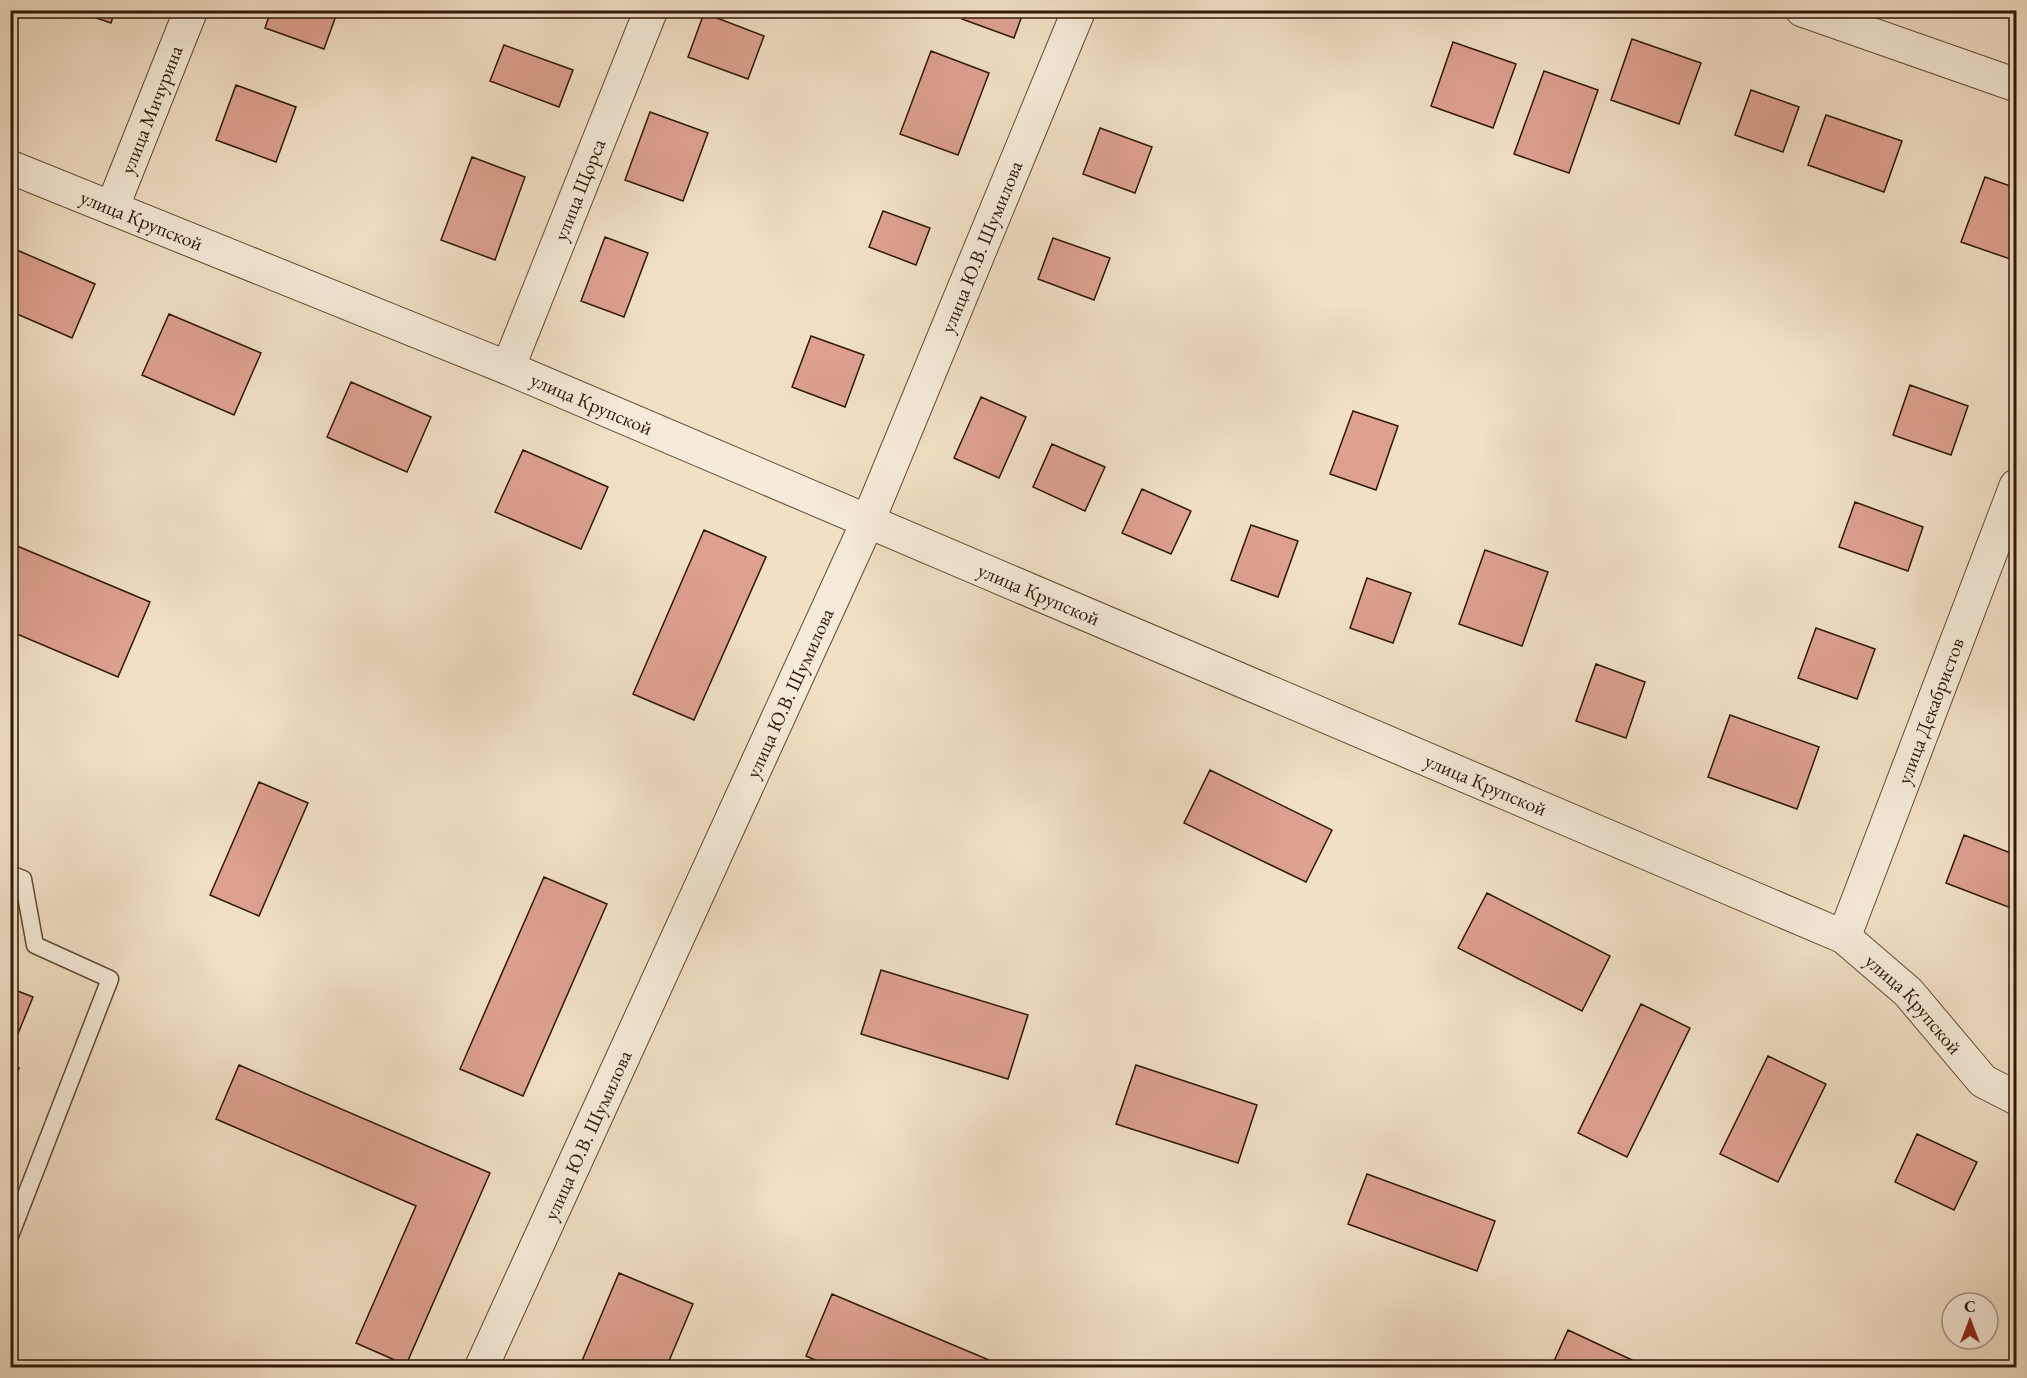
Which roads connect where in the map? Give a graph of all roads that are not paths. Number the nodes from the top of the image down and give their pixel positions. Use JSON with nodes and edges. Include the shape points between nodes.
{"nodes":[{"id":1,"x":190,"y":10,"type":"edge"},
{"id":2,"x":651,"y":10,"type":"edge"},
{"id":3,"x":1079,"y":10,"type":"edge"},
{"id":4,"x":1802,"y":10,"type":"edge"},
{"id":5,"x":2016,"y":85,"type":"edge"},
{"id":6,"x":10,"y":167,"type":"edge"},
{"id":7,"x":112,"y":207,"type":"junction"},
{"id":8,"x":508,"y":368,"type":"junction"},
{"id":9,"x":2016,"y":486,"type":"edge"},
{"id":10,"x":868,"y":521,"type":"junction"},
{"id":11,"x":10,"y":874,"type":"edge"},
{"id":12,"x":1844,"y":937,"type":"junction"},
{"id":13,"x":2016,"y":1098,"type":"edge"},
{"id":14,"x":10,"y":1236,"type":"edge"},
{"id":15,"x":481,"y":1368,"type":"edge"}],
"edges":[{"from":1,"to":7,"type":"street","name":"улица Мичурина"},
{"from":2,"to":8,"type":"street","name":"улица Щорса"},
{"from":3,"to":10,"type":"street","name":"улица Ю.В. Шумилова"},
{"from":4,"to":5,"type":"street"},
{"from":6,"to":7,"type":"street","name":"улица Крупской"},
{"from":7,"to":8,"type":"street","name":"улица Крупской"},
{"from":8,"to":10,"type":"street","name":"улица Крупской"},
{"from":9,"to":12,"type":"street","name":"улица Декабристов"},
{"from":10,"to":12,"type":"street","name":"улица Крупской"},
{"from":10,"to":15,"type":"street","name":"улица Ю.В. Шумилова"},
{"from":11,"to":14,"type":"lane","via":[[23,879],[35,945],[110,980]]},
{"from":12,"to":13,"type":"street","name":"улица Крупской","via":[[1908,992],[1983,1081]]}]}
